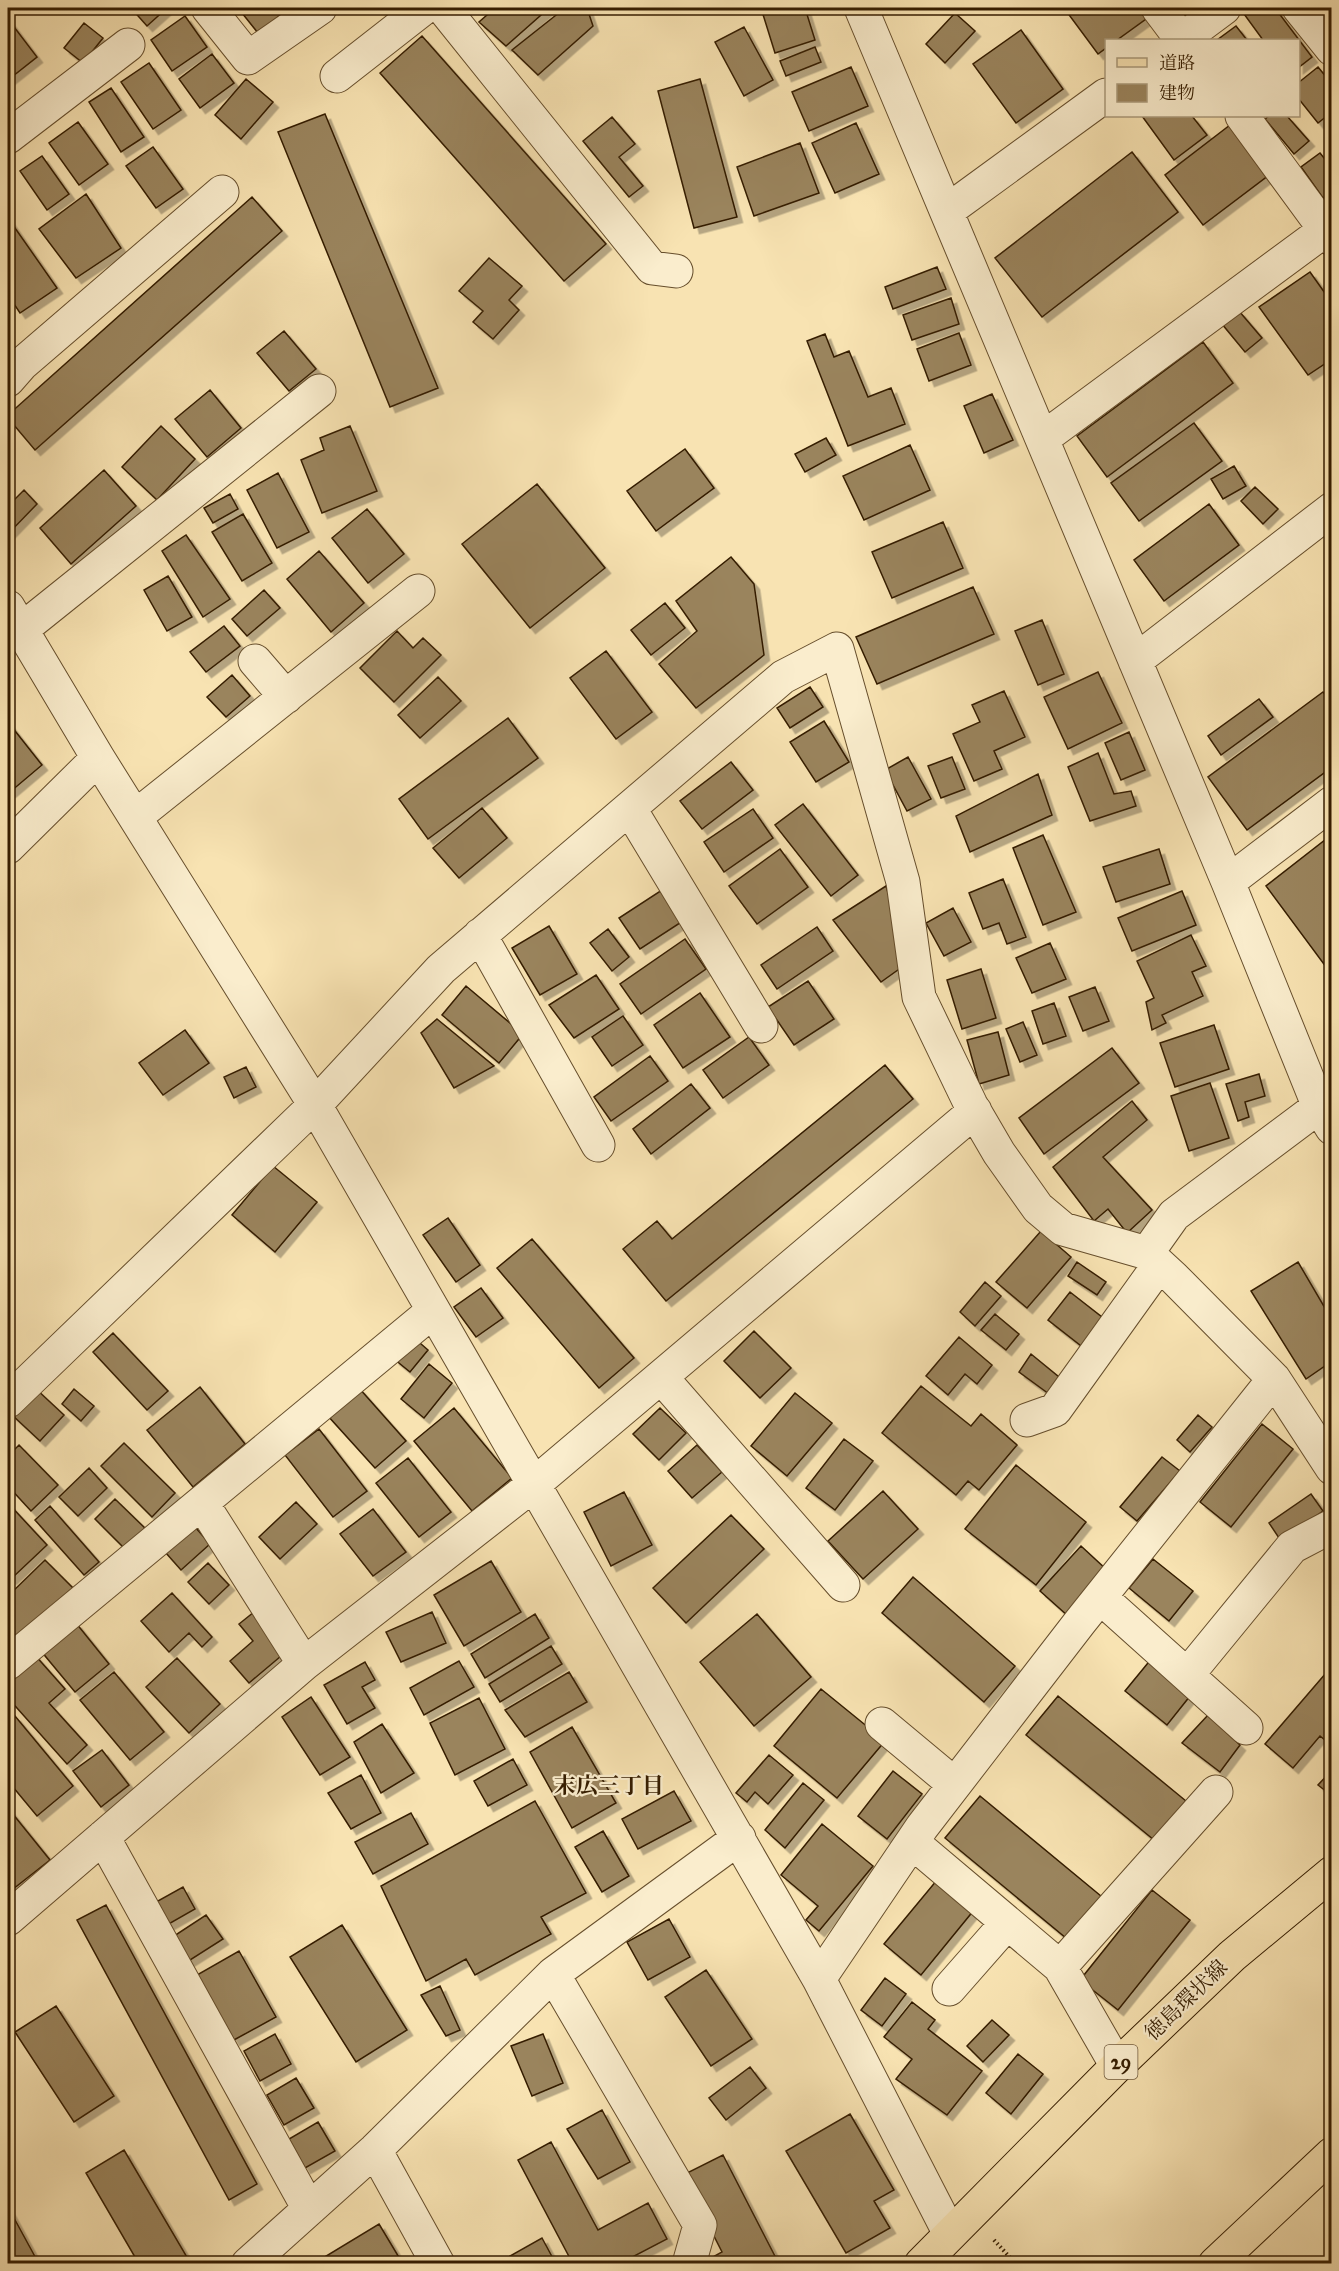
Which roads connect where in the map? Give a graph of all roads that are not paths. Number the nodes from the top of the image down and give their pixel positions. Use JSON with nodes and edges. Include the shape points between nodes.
{"nodes":[{"id":1,"x":208,"y":8,"type":"edge"},
{"id":2,"x":320,"y":8,"type":"edge"},
{"id":3,"x":424,"y":8,"type":"edge"},
{"id":4,"x":443,"y":8,"type":"edge"},
{"id":5,"x":862,"y":8,"type":"edge"},
{"id":6,"x":1158,"y":8,"type":"edge"},
{"id":7,"x":1224,"y":8,"type":"edge"},
{"id":8,"x":1299,"y":8,"type":"edge"},
{"id":9,"x":1181,"y":39,"type":"edge"},
{"id":10,"x":1183,"y":39,"type":"edge"},
{"id":11,"x":128,"y":45,"type":"dead end"},
{"id":12,"x":1332,"y":49,"type":"edge"},
{"id":13,"x":337,"y":76,"type":"dead end"},
{"id":14,"x":1105,"y":95,"type":"edge"},
{"id":15,"x":1243,"y":117,"type":"edge"},
{"id":16,"x":8,"y":137,"type":"edge"},
{"id":17,"x":222,"y":192,"type":"dead end"},
{"id":18,"x":947,"y":211,"type":"junction"},
{"id":19,"x":1329,"y":231,"type":"edge"},
{"id":20,"x":676,"y":271,"type":"dead end"},
{"id":21,"x":8,"y":380,"type":"edge"},
{"id":22,"x":319,"y":391,"type":"dead end"},
{"id":23,"x":1042,"y":439,"type":"junction"},
{"id":24,"x":1332,"y":509,"type":"edge"},
{"id":25,"x":418,"y":591,"type":"dead end"},
{"id":26,"x":14,"y":618,"type":"edge"},
{"id":27,"x":255,"y":661,"type":"dead end"},
{"id":28,"x":1135,"y":661,"type":"junction"},
{"id":29,"x":286,"y":697,"type":"junction"},
{"id":30,"x":98,"y":758,"type":"junction"},
{"id":31,"x":1332,"y":803,"type":"edge"},
{"id":32,"x":630,"y":809,"type":"junction"},
{"id":33,"x":135,"y":817,"type":"junction"},
{"id":34,"x":8,"y":847,"type":"edge"},
{"id":35,"x":1228,"y":882,"type":"junction"},
{"id":36,"x":480,"y":935,"type":"junction"},
{"id":37,"x":761,"y":1026,"type":"dead end"},
{"id":38,"x":315,"y":1105,"type":"junction"},
{"id":39,"x":975,"y":1111,"type":"junction"},
{"id":40,"x":1327,"y":1111,"type":"edge"},
{"id":41,"x":598,"y":1144,"type":"dead end"},
{"id":42,"x":1153,"y":1259,"type":"junction"},
{"id":43,"x":433,"y":1311,"type":"junction"},
{"id":44,"x":661,"y":1377,"type":"junction"},
{"id":45,"x":1274,"y":1379,"type":"junction"},
{"id":46,"x":8,"y":1401,"type":"edge"},
{"id":47,"x":1027,"y":1420,"type":"dead end"},
{"id":48,"x":1332,"y":1468,"type":"edge"},
{"id":49,"x":533,"y":1485,"type":"junction"},
{"id":50,"x":202,"y":1503,"type":"junction"},
{"id":51,"x":1332,"y":1526,"type":"edge"},
{"id":52,"x":843,"y":1585,"type":"dead end"},
{"id":53,"x":1100,"y":1597,"type":"junction"},
{"id":54,"x":8,"y":1663,"type":"edge"},
{"id":55,"x":304,"y":1664,"type":"junction"},
{"id":56,"x":1188,"y":1674,"type":"junction"},
{"id":57,"x":882,"y":1724,"type":"dead end"},
{"id":58,"x":1246,"y":1728,"type":"dead end"},
{"id":59,"x":954,"y":1784,"type":"junction"},
{"id":60,"x":1216,"y":1792,"type":"dead end"},
{"id":61,"x":103,"y":1837,"type":"junction"},
{"id":62,"x":739,"y":1838,"type":"junction"},
{"id":63,"x":912,"y":1842,"type":"junction"},
{"id":64,"x":1332,"y":1874,"type":"edge"},
{"id":65,"x":8,"y":1919,"type":"edge"},
{"id":66,"x":1007,"y":1923,"type":"junction"},
{"id":67,"x":1060,"y":1967,"type":"junction"},
{"id":68,"x":553,"y":1974,"type":"junction"},
{"id":69,"x":819,"y":1979,"type":"junction"},
{"id":70,"x":950,"y":1989,"type":"dead end"},
{"id":71,"x":1117,"y":2066,"type":"junction"},
{"id":72,"x":375,"y":2150,"type":"junction"},
{"id":73,"x":1332,"y":2154,"type":"edge"},
{"id":74,"x":309,"y":2209,"type":"junction"},
{"id":75,"x":950,"y":2234,"type":"junction"},
{"id":76,"x":248,"y":2264,"type":"edge"},
{"id":77,"x":438,"y":2264,"type":"edge"},
{"id":78,"x":688,"y":2264,"type":"edge"},
{"id":79,"x":921,"y":2264,"type":"edge"},
{"id":80,"x":1215,"y":2264,"type":"edge"}],
"edges":[{"from":1,"to":2,"type":"street","via":[[248,58]]},
{"from":3,"to":13,"type":"street"},
{"from":4,"to":20,"type":"street","via":[[652,268]]},
{"from":5,"to":18,"type":"street"},
{"from":6,"to":9,"type":"street"},
{"from":7,"to":10,"type":"street"},
{"from":8,"to":12,"type":"street"},
{"from":11,"to":16,"type":"street"},
{"from":14,"to":18,"type":"street"},
{"from":15,"to":19,"type":"street"},
{"from":17,"to":21,"type":"street"},
{"from":18,"to":23,"type":"street"},
{"from":19,"to":23,"type":"street"},
{"from":22,"to":26,"type":"street"},
{"from":23,"to":28,"type":"street"},
{"from":24,"to":28,"type":"street"},
{"from":25,"to":29,"type":"street"},
{"from":26,"to":30,"type":"street"},
{"from":27,"to":29,"type":"street"},
{"from":28,"to":35,"type":"street"},
{"from":29,"to":33,"type":"street"},
{"from":30,"to":33,"type":"street"},
{"from":30,"to":34,"type":"street"},
{"from":31,"to":35,"type":"street"},
{"from":32,"to":36,"type":"street"},
{"from":32,"to":37,"type":"street"},
{"from":32,"to":39,"type":"street","via":[[783,677],[837,649],[903,882],[919,997]]},
{"from":33,"to":38,"type":"street"},
{"from":35,"to":40,"type":"street"},
{"from":36,"to":38,"type":"street","via":[[441,969]]},
{"from":36,"to":41,"type":"street"},
{"from":38,"to":43,"type":"street"},
{"from":38,"to":46,"type":"street"},
{"from":39,"to":42,"type":"street","via":[[1038,1208],[1063,1228]]},
{"from":39,"to":44,"type":"street"},
{"from":40,"to":42,"type":"street","via":[[1174,1215]]},
{"from":42,"to":45,"type":"street"},
{"from":42,"to":47,"type":"street","via":[[1055,1410]]},
{"from":43,"to":49,"type":"street"},
{"from":43,"to":50,"type":"street"},
{"from":44,"to":49,"type":"street"},
{"from":44,"to":52,"type":"street"},
{"from":45,"to":48,"type":"street"},
{"from":45,"to":53,"type":"street"},
{"from":49,"to":55,"type":"street"},
{"from":49,"to":62,"type":"street"},
{"from":50,"to":54,"type":"street"},
{"from":50,"to":55,"type":"street"},
{"from":51,"to":56,"type":"street","via":[[1292,1547]]},
{"from":53,"to":56,"type":"street"},
{"from":53,"to":59,"type":"street"},
{"from":55,"to":61,"type":"street"},
{"from":56,"to":58,"type":"street"},
{"from":57,"to":59,"type":"street"},
{"from":59,"to":63,"type":"street"},
{"from":60,"to":67,"type":"street"},
{"from":61,"to":65,"type":"street"},
{"from":61,"to":74,"type":"street"},
{"from":62,"to":68,"type":"street"},
{"from":62,"to":69,"type":"street"},
{"from":63,"to":66,"type":"street"},
{"from":63,"to":69,"type":"street"},
{"from":64,"to":71,"type":"main road","name":"徳島環状線","number":"29","via":[[1232,1956]]},
{"from":66,"to":67,"type":"street"},
{"from":66,"to":70,"type":"street"},
{"from":67,"to":71,"type":"street"},
{"from":68,"to":72,"type":"street"},
{"from":68,"to":78,"type":"street","via":[[700,2225]]},
{"from":69,"to":75,"type":"street"},
{"from":71,"to":75,"type":"main road","name":"徳島環状線","number":"29"},
{"from":72,"to":74,"type":"street"},
{"from":72,"to":77,"type":"street"},
{"from":73,"to":80,"type":"main road"},
{"from":74,"to":76,"type":"street"},
{"from":75,"to":79,"type":"main road","name":"徳島環状線","number":"29"}]}
